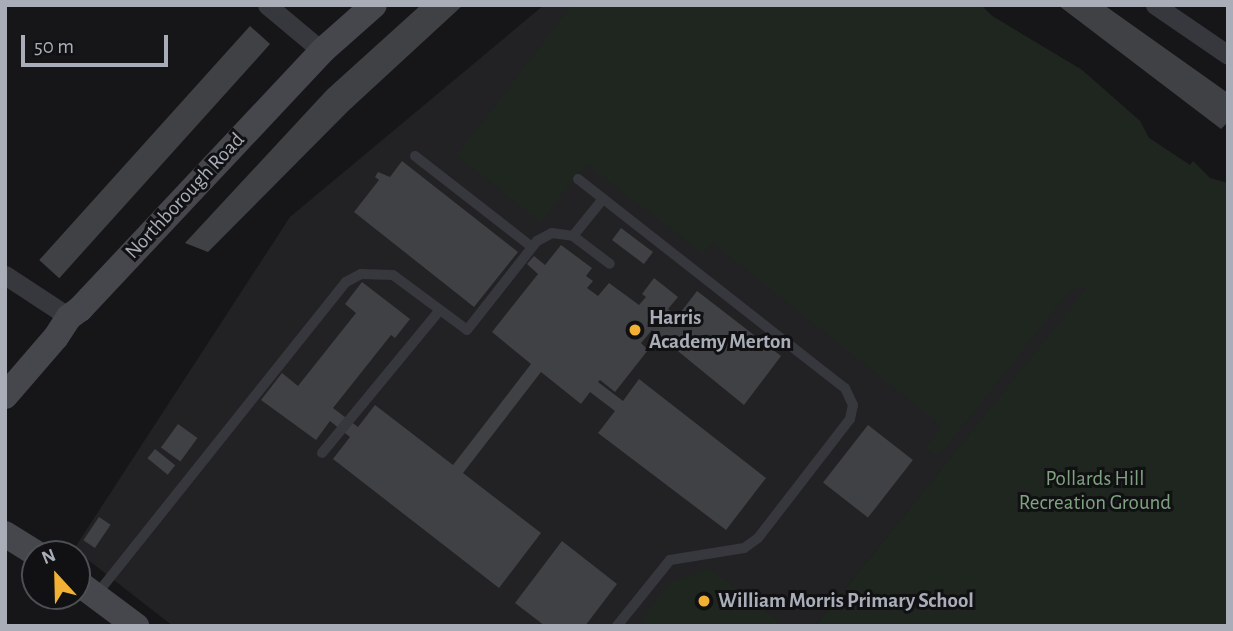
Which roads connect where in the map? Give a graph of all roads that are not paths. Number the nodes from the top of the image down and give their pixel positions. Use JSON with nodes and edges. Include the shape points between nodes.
{"nodes":[{"id":1,"x":267,"y":5,"type":"edge"},
{"id":2,"x":374,"y":5,"type":"edge"},
{"id":3,"x":1155,"y":5,"type":"edge"},
{"id":4,"x":322,"y":51,"type":"junction"},
{"id":5,"x":1228,"y":55,"type":"edge"},
{"id":6,"x":415,"y":156,"type":"dead end"},
{"id":7,"x":578,"y":179,"type":"dead end"},
{"id":8,"x":603,"y":199,"type":"junction"},
{"id":9,"x":573,"y":236,"type":"junction"},
{"id":10,"x":532,"y":247,"type":"junction"},
{"id":11,"x":610,"y":264,"type":"dead end"},
{"id":12,"x":5,"y":275,"type":"edge"},
{"id":13,"x":440,"y":310,"type":"junction"},
{"id":14,"x":69,"y":317,"type":"junction"},
{"id":15,"x":5,"y":396,"type":"edge"},
{"id":16,"x":322,"y":453,"type":"dead end"},
{"id":17,"x":5,"y":534,"type":"edge"},
{"id":18,"x":21,"y":544,"type":"edge"},
{"id":19,"x":91,"y":583,"type":"edge"},
{"id":20,"x":91,"y":593,"type":"edge"},
{"id":21,"x":136,"y":626,"type":"edge"},
{"id":22,"x":617,"y":626,"type":"edge"}],
"edges":[{"from":1,"to":4,"type":"street"},
{"from":2,"to":4,"type":"street","name":"Northborough Road"},
{"from":3,"to":5,"type":"street"},
{"from":4,"to":14,"type":"street","name":"Northborough Road"},
{"from":6,"to":10,"type":"lane"},
{"from":7,"to":8,"type":"lane"},
{"from":8,"to":9,"type":"lane"},
{"from":8,"to":22,"type":"lane","via":[[845,388],[853,405],[850,419],[758,538],[744,548],[670,560]]},
{"from":9,"to":10,"type":"lane","via":[[552,233]]},
{"from":9,"to":11,"type":"lane"},
{"from":10,"to":13,"type":"lane","via":[[467,330]]},
{"from":12,"to":14,"type":"street"},
{"from":13,"to":16,"type":"lane"},
{"from":13,"to":19,"type":"lane","via":[[393,275],[361,274],[346,282]]},
{"from":14,"to":15,"type":"street","name":"Northborough Road"},
{"from":17,"to":18,"type":"street"},
{"from":20,"to":21,"type":"street"}]}
